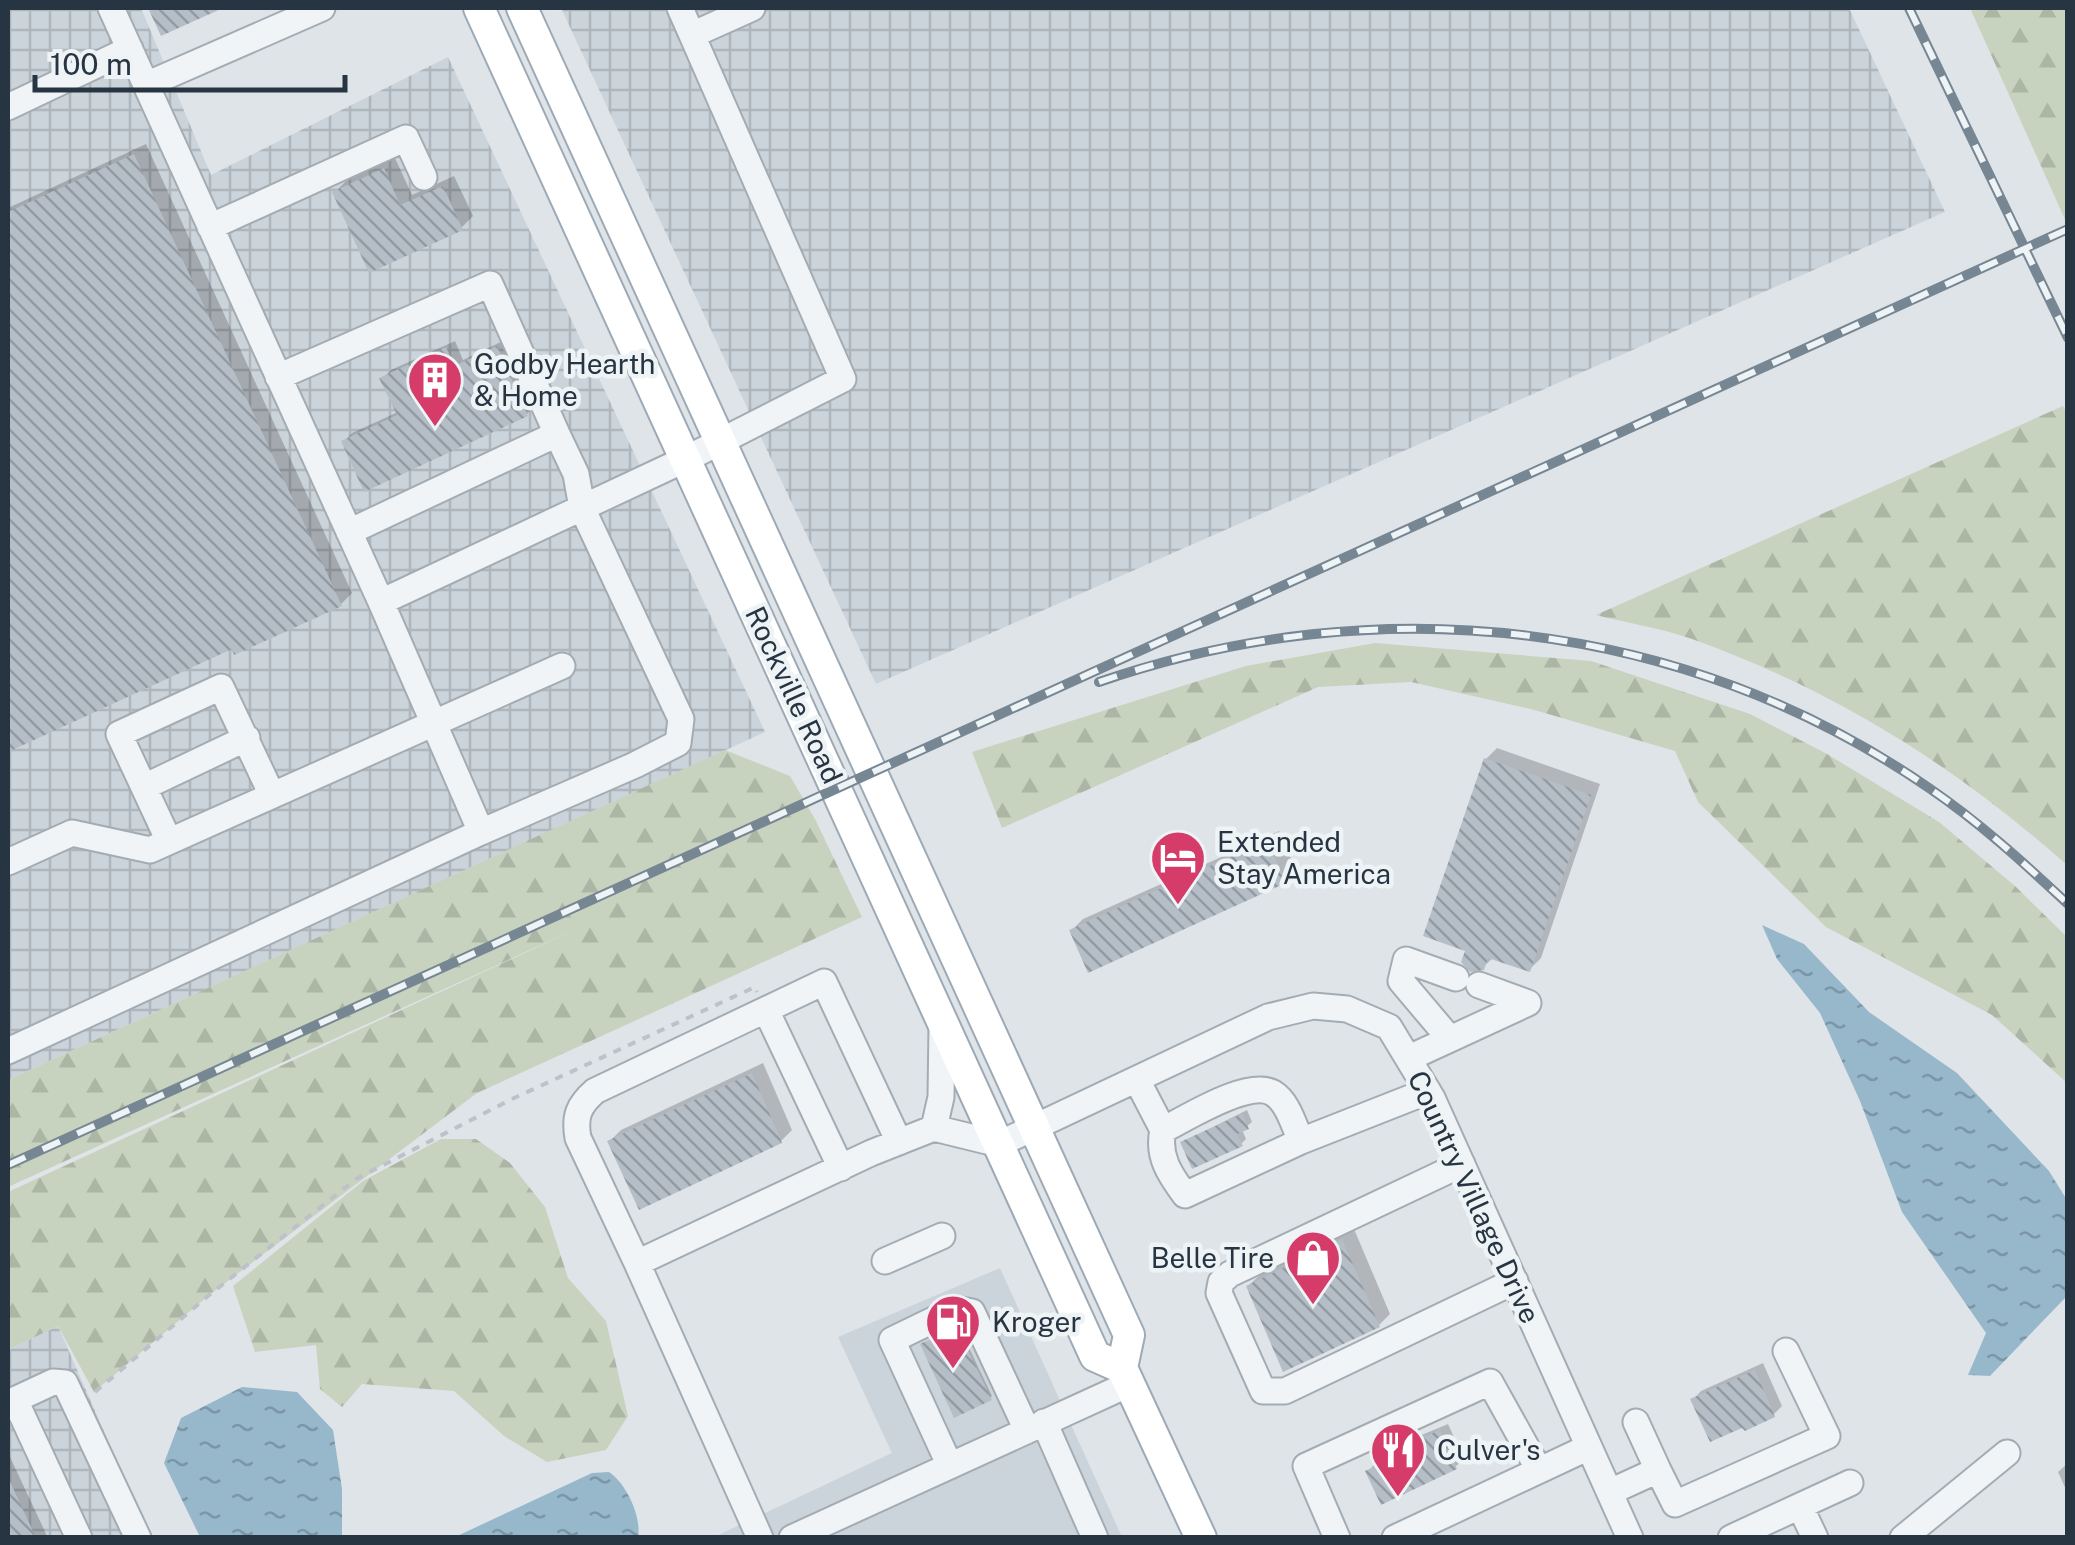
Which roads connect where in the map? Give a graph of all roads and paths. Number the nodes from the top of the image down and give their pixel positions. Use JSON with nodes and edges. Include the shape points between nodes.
{"nodes":[{"id":1,"x":111,"y":8,"type":"edge"},
{"id":2,"x":322,"y":8,"type":"edge"},
{"id":3,"x":478,"y":8,"type":"edge"},
{"id":4,"x":522,"y":8,"type":"edge"},
{"id":5,"x":680,"y":8,"type":"edge"},
{"id":6,"x":752,"y":8,"type":"edge"},
{"id":7,"x":692,"y":34,"type":"junction"},
{"id":8,"x":130,"y":49,"type":"junction"},
{"id":9,"x":146,"y":85,"type":"junction"},
{"id":10,"x":8,"y":107,"type":"edge"},
{"id":11,"x":424,"y":177,"type":"dead end"},
{"id":12,"x":210,"y":227,"type":"junction"},
{"id":13,"x":278,"y":377,"type":"junction"},
{"id":14,"x":557,"y":434,"type":"junction"},
{"id":15,"x":721,"y":440,"type":"junction"},
{"id":16,"x":686,"y":459,"type":"junction"},
{"id":17,"x":582,"y":508,"type":"junction"},
{"id":18,"x":349,"y":532,"type":"junction"},
{"id":19,"x":380,"y":602,"type":"junction"},
{"id":20,"x":562,"y":666,"type":"dead end"},
{"id":21,"x":433,"y":724,"type":"junction"},
{"id":22,"x":247,"y":738,"type":"junction"},
{"id":23,"x":144,"y":787,"type":"junction"},
{"id":24,"x":272,"y":796,"type":"junction"},
{"id":25,"x":481,"y":832,"type":"junction"},
{"id":26,"x":169,"y":841,"type":"junction"},
{"id":27,"x":8,"y":862,"type":"edge"},
{"id":28,"x":766,"y":1010,"type":"junction"},
{"id":29,"x":942,"y":1018,"type":"junction"},
{"id":30,"x":1450,"y":1039,"type":"junction"},
{"id":31,"x":8,"y":1051,"type":"edge"},
{"id":32,"x":1408,"y":1058,"type":"junction"},
{"id":33,"x":1137,"y":1080,"type":"junction"},
{"id":34,"x":1428,"y":1091,"type":"junction"},
{"id":35,"x":934,"y":1128,"type":"junction"},
{"id":36,"x":1035,"y":1128,"type":"junction"},
{"id":37,"x":1163,"y":1130,"type":"junction"},
{"id":38,"x":1301,"y":1140,"type":"junction"},
{"id":39,"x":898,"y":1142,"type":"junction"},
{"id":40,"x":999,"y":1144,"type":"junction"},
{"id":41,"x":1462,"y":1164,"type":"junction"},
{"id":42,"x":841,"y":1168,"type":"junction"},
{"id":43,"x":942,"y":1236,"type":"dead end"},
{"id":44,"x":886,"y":1262,"type":"dead end"},
{"id":45,"x":638,"y":1263,"type":"junction"},
{"id":46,"x":1515,"y":1282,"type":"junction"},
{"id":47,"x":1786,"y":1351,"type":"dead end"},
{"id":48,"x":1125,"y":1376,"type":"junction"},
{"id":49,"x":94,"y":1392,"type":"dead end"},
{"id":50,"x":11,"y":1401,"type":"edge"},
{"id":51,"x":1636,"y":1422,"type":"dead end"},
{"id":52,"x":1036,"y":1426,"type":"junction"},
{"id":53,"x":1589,"y":1446,"type":"junction"},
{"id":54,"x":2007,"y":1452,"type":"dead end"},
{"id":55,"x":950,"y":1466,"type":"junction"},
{"id":56,"x":1540,"y":1470,"type":"junction"},
{"id":57,"x":1658,"y":1470,"type":"junction"},
{"id":58,"x":1850,"y":1483,"type":"dead end"},
{"id":59,"x":1610,"y":1492,"type":"junction"},
{"id":60,"x":1800,"y":1506,"type":"junction"},
{"id":61,"x":79,"y":1538,"type":"edge"},
{"id":62,"x":138,"y":1538,"type":"edge"},
{"id":63,"x":760,"y":1538,"type":"edge"},
{"id":64,"x":792,"y":1538,"type":"edge"},
{"id":65,"x":1095,"y":1538,"type":"edge"},
{"id":66,"x":1201,"y":1538,"type":"edge"},
{"id":67,"x":1337,"y":1538,"type":"edge"},
{"id":68,"x":1395,"y":1538,"type":"edge"},
{"id":69,"x":1630,"y":1538,"type":"edge"},
{"id":70,"x":1731,"y":1538,"type":"edge"},
{"id":71,"x":1815,"y":1538,"type":"edge"},
{"id":72,"x":1904,"y":1538,"type":"edge"}],
"edges":[{"from":1,"to":8,"type":"street"},
{"from":2,"to":9,"type":"street"},
{"from":3,"to":16,"type":"main road","name":"Rockville Road"},
{"from":4,"to":15,"type":"main road","name":"Rockville Road"},
{"from":5,"to":7,"type":"street"},
{"from":6,"to":7,"type":"street"},
{"from":7,"to":15,"type":"street","via":[[843,379]]},
{"from":8,"to":9,"type":"street"},
{"from":8,"to":10,"type":"street"},
{"from":9,"to":12,"type":"street"},
{"from":11,"to":12,"type":"street","via":[[406,138]]},
{"from":12,"to":13,"type":"street"},
{"from":13,"to":14,"type":"street","via":[[490,284]]},
{"from":13,"to":18,"type":"street"},
{"from":14,"to":17,"type":"street","via":[[576,474]]},
{"from":14,"to":18,"type":"street"},
{"from":15,"to":16,"type":"street"},
{"from":15,"to":36,"type":"main road","name":"Rockville Road"},
{"from":16,"to":17,"type":"street"},
{"from":16,"to":29,"type":"main road","name":"Rockville Road"},
{"from":17,"to":19,"type":"street"},
{"from":17,"to":25,"type":"street","via":[[681,719],[678,743]]},
{"from":18,"to":19,"type":"street"},
{"from":19,"to":21,"type":"street"},
{"from":20,"to":21,"type":"street"},
{"from":21,"to":24,"type":"street"},
{"from":21,"to":25,"type":"street"},
{"from":22,"to":23,"type":"street"},
{"from":22,"to":23,"type":"street","via":[[221,686],[119,734]]},
{"from":22,"to":24,"type":"street"},
{"from":23,"to":26,"type":"street"},
{"from":24,"to":26,"type":"street"},
{"from":25,"to":31,"type":"street"},
{"from":26,"to":27,"type":"street","via":[[150,850],[72,834]]},
{"from":28,"to":39,"type":"street","via":[[824,982]]},
{"from":28,"to":42,"type":"street"},
{"from":28,"to":45,"type":"street","via":[[594,1090],[578,1111],[578,1138]]},
{"from":28,"to":49,"type":"path","via":[[755,987],[356,1179]]},
{"from":29,"to":35,"type":"street"},
{"from":29,"to":40,"type":"main road","name":"Rockville Road"},
{"from":30,"to":30,"type":"street","via":[[1528,1003],[1406,960],[1402,980]]},
{"from":30,"to":32,"type":"street"},
{"from":32,"to":33,"type":"street","name":"Country Village Drive","via":[[1389,1027],[1347,1009],[1313,1006],[1268,1017]]},
{"from":32,"to":34,"type":"street","name":"Country Village Drive"},
{"from":33,"to":36,"type":"street","name":"Country Village Drive"},
{"from":33,"to":37,"type":"street"},
{"from":34,"to":38,"type":"street"},
{"from":34,"to":41,"type":"street","name":"Country Village Drive"},
{"from":35,"to":39,"type":"street"},
{"from":35,"to":40,"type":"street"},
{"from":36,"to":40,"type":"street","name":"Country Village Drive"},
{"from":36,"to":48,"type":"main road","name":"Rockville Road","via":[[1129,1335]]},
{"from":37,"to":38,"type":"street","via":[[1254,1088],[1274,1094]]},
{"from":37,"to":38,"type":"street","via":[[1169,1174],[1185,1194]]},
{"from":39,"to":42,"type":"street"},
{"from":40,"to":48,"type":"main road","name":"Rockville Road","via":[[1095,1356]]},
{"from":41,"to":46,"type":"street","name":"Country Village Drive"},
{"from":41,"to":46,"type":"street","via":[[1221,1282],[1219,1292],[1263,1391],[1285,1391]]},
{"from":42,"to":45,"type":"street"},
{"from":43,"to":44,"type":"street"},
{"from":45,"to":63,"type":"street"},
{"from":46,"to":53,"type":"street","name":"Country Village Drive"},
{"from":47,"to":57,"type":"street","via":[[1826,1436],[1675,1504]]},
{"from":48,"to":52,"type":"street"},
{"from":48,"to":66,"type":"main road","name":"Rockville Road"},
{"from":50,"to":61,"type":"street"},
{"from":50,"to":62,"type":"street","via":[[65,1382]]},
{"from":51,"to":57,"type":"street"},
{"from":52,"to":55,"type":"street"},
{"from":52,"to":55,"type":"street","via":[[972,1312],[956,1309],[892,1340]]},
{"from":52,"to":65,"type":"street"},
{"from":53,"to":56,"type":"street"},
{"from":53,"to":59,"type":"street","name":"Country Village Drive"},
{"from":54,"to":72,"type":"street"},
{"from":55,"to":64,"type":"street"},
{"from":56,"to":67,"type":"street","via":[[1490,1382],[1306,1466]]},
{"from":56,"to":68,"type":"street"},
{"from":57,"to":59,"type":"street"},
{"from":58,"to":60,"type":"street"},
{"from":59,"to":69,"type":"street","name":"Country Village Drive"},
{"from":60,"to":70,"type":"street"},
{"from":60,"to":71,"type":"street"}]}
